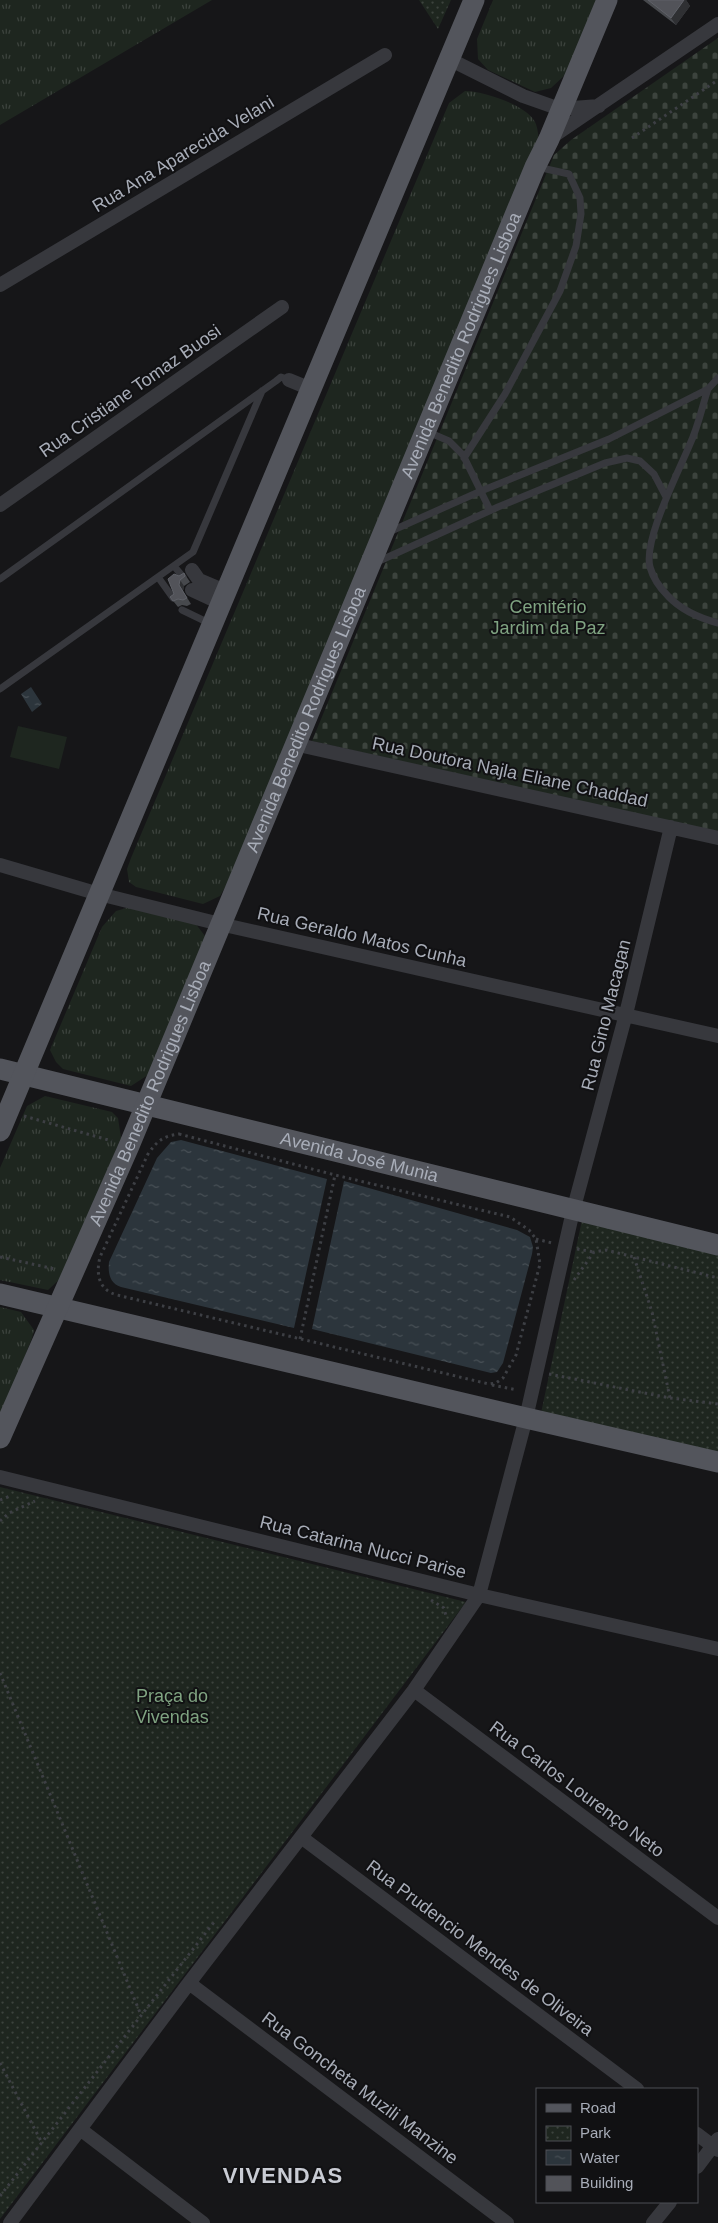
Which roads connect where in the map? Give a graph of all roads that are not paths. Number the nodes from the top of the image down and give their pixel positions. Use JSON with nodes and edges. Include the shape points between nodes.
{"nodes":[{"id":1,"x":474,"y":0,"type":"edge"},
{"id":2,"x":607,"y":0,"type":"edge"},
{"id":3,"x":718,"y":24,"type":"edge"},
{"id":4,"x":385,"y":55,"type":"dead end"},
{"id":5,"x":449,"y":59,"type":"junction"},
{"id":6,"x":600,"y":106,"type":"junction"},
{"id":7,"x":560,"y":109,"type":"junction"},
{"id":8,"x":549,"y":139,"type":"junction"},
{"id":9,"x":535,"y":167,"type":"junction"},
{"id":10,"x":0,"y":285,"type":"edge"},
{"id":11,"x":282,"y":307,"type":"dead end"},
{"id":12,"x":718,"y":378,"type":"edge"},
{"id":13,"x":289,"y":380,"type":"joint"},
{"id":14,"x":310,"y":389,"type":"junction"},
{"id":15,"x":708,"y":389,"type":"junction"},
{"id":16,"x":262,"y":391,"type":"junction"},
{"id":17,"x":232,"y":412,"type":"junction"},
{"id":18,"x":248,"y":423,"type":"junction"},
{"id":19,"x":425,"y":431,"type":"junction"},
{"id":20,"x":464,"y":458,"type":"junction"},
{"id":21,"x":481,"y":491,"type":"junction"},
{"id":22,"x":666,"y":497,"type":"junction"},
{"id":23,"x":0,"y":506,"type":"edge"},
{"id":24,"x":490,"y":510,"type":"junction"},
{"id":25,"x":382,"y":535,"type":"junction"},
{"id":26,"x":183,"y":559,"type":"junction"},
{"id":27,"x":174,"y":566,"type":"junction"},
{"id":28,"x":369,"y":566,"type":"junction"},
{"id":29,"x":187,"y":574,"type":"junction"},
{"id":30,"x":158,"y":577,"type":"junction"},
{"id":31,"x":0,"y":579,"type":"edge"},
{"id":32,"x":192,"y":590,"type":"dead end"},
{"id":33,"x":223,"y":597,"type":"junction"},
{"id":34,"x":173,"y":598,"type":"edge"},
{"id":35,"x":182,"y":610,"type":"edge"},
{"id":36,"x":718,"y":623,"type":"edge"},
{"id":37,"x":212,"y":625,"type":"junction"},
{"id":38,"x":0,"y":689,"type":"edge"},
{"id":39,"x":294,"y":744,"type":"junction"},
{"id":40,"x":671,"y":827,"type":"junction"},
{"id":41,"x":718,"y":838,"type":"edge"},
{"id":42,"x":0,"y":865,"type":"edge"},
{"id":43,"x":99,"y":894,"type":"junction"},
{"id":44,"x":220,"y":924,"type":"junction"},
{"id":45,"x":626,"y":1014,"type":"junction"},
{"id":46,"x":718,"y":1036,"type":"edge"},
{"id":47,"x":0,"y":1070,"type":"edge"},
{"id":48,"x":23,"y":1075,"type":"junction"},
{"id":49,"x":145,"y":1106,"type":"junction"},
{"id":50,"x":0,"y":1131,"type":"edge"},
{"id":51,"x":573,"y":1211,"type":"junction"},
{"id":52,"x":718,"y":1245,"type":"edge"},
{"id":53,"x":0,"y":1294,"type":"edge"},
{"id":54,"x":58,"y":1308,"type":"junction"},
{"id":55,"x":526,"y":1418,"type":"junction"},
{"id":56,"x":0,"y":1438,"type":"edge"},
{"id":57,"x":718,"y":1462,"type":"edge"},
{"id":58,"x":0,"y":1477,"type":"edge"},
{"id":59,"x":479,"y":1595,"type":"junction"},
{"id":60,"x":718,"y":1649,"type":"edge"},
{"id":61,"x":414,"y":1690,"type":"junction"},
{"id":62,"x":301,"y":1837,"type":"junction"},
{"id":63,"x":718,"y":1918,"type":"edge"},
{"id":64,"x":189,"y":1983,"type":"junction"},
{"id":65,"x":636,"y":2088,"type":"edge"},
{"id":66,"x":80,"y":2129,"type":"junction"},
{"id":67,"x":698,"y":2135,"type":"edge"},
{"id":68,"x":716,"y":2145,"type":"edge"},
{"id":69,"x":698,"y":2166,"type":"edge"},
{"id":70,"x":669,"y":2203,"type":"edge"},
{"id":71,"x":10,"y":2223,"type":"edge"},
{"id":72,"x":203,"y":2223,"type":"edge"},
{"id":73,"x":507,"y":2223,"type":"edge"},
{"id":74,"x":653,"y":2223,"type":"edge"}],
"edges":[{"from":1,"to":5,"type":"main road"},
{"from":2,"to":7,"type":"main road","name":"Avenida Benedito Rodrigues Lisboa"},
{"from":3,"to":6,"type":"street"},
{"from":4,"to":10,"type":"street","name":"Rua Ana Aparecida Velani"},
{"from":5,"to":7,"type":"street","via":[[523,96]]},
{"from":5,"to":14,"type":"main road"},
{"from":6,"to":7,"type":"street"},
{"from":6,"to":8,"type":"street"},
{"from":7,"to":8,"type":"main road","name":"Avenida Benedito Rodrigues Lisboa"},
{"from":8,"to":9,"type":"main road","name":"Avenida Benedito Rodrigues Lisboa"},
{"from":9,"to":19,"type":"main road","name":"Avenida Benedito Rodrigues Lisboa"},
{"from":9,"to":20,"type":"lane","via":[[568,174],[580,198],[576,246],[560,291],[505,394]]},
{"from":11,"to":23,"type":"street","name":"Rua Cristiane Tomaz Buosi"},
{"from":12,"to":15,"type":"lane"},
{"from":13,"to":14,"type":"street"},
{"from":13,"to":16,"type":"lane","via":[[281,378]]},
{"from":14,"to":33,"type":"main road"},
{"from":15,"to":21,"type":"lane","via":[[609,439]]},
{"from":15,"to":22,"type":"lane","via":[[692,442]]},
{"from":16,"to":17,"type":"lane"},
{"from":16,"to":18,"type":"lane"},
{"from":17,"to":18,"type":"lane","via":[[243,413]]},
{"from":17,"to":31,"type":"lane"},
{"from":18,"to":26,"type":"lane","via":[[193,552]]},
{"from":19,"to":20,"type":"lane","via":[[450,441]]},
{"from":19,"to":25,"type":"main road","name":"Avenida Benedito Rodrigues Lisboa"},
{"from":20,"to":21,"type":"lane"},
{"from":21,"to":24,"type":"lane"},
{"from":21,"to":25,"type":"lane"},
{"from":22,"to":24,"type":"lane","via":[[654,474],[640,461],[626,458],[605,463]]},
{"from":22,"to":36,"type":"lane","via":[[652,536],[650,566],[659,586],[677,606],[701,619]]},
{"from":24,"to":28,"type":"lane"},
{"from":25,"to":28,"type":"main road","name":"Avenida Benedito Rodrigues Lisboa"},
{"from":26,"to":27,"type":"lane"},
{"from":26,"to":29,"type":"lane"},
{"from":27,"to":29,"type":"lane"},
{"from":27,"to":30,"type":"lane"},
{"from":28,"to":39,"type":"main road","name":"Avenida Benedito Rodrigues Lisboa"},
{"from":29,"to":33,"type":"street"},
{"from":30,"to":34,"type":"lane"},
{"from":30,"to":38,"type":"lane"},
{"from":32,"to":33,"type":"street"},
{"from":33,"to":37,"type":"main road"},
{"from":35,"to":37,"type":"lane"},
{"from":37,"to":43,"type":"main road"},
{"from":39,"to":40,"type":"street","name":"Rua Doutora Najla Eliane Chaddad"},
{"from":39,"to":44,"type":"main road","name":"Avenida Benedito Rodrigues Lisboa"},
{"from":40,"to":41,"type":"street","name":"Rua Doutora Najla Eliane Chaddad"},
{"from":40,"to":45,"type":"street","name":"Rua Gino Macagan"},
{"from":42,"to":43,"type":"street","name":"Rua Geraldo Matos Cunha"},
{"from":43,"to":44,"type":"street","name":"Rua Geraldo Matos Cunha"},
{"from":43,"to":48,"type":"main road"},
{"from":44,"to":45,"type":"street","name":"Rua Geraldo Matos Cunha"},
{"from":44,"to":49,"type":"main road","name":"Avenida Benedito Rodrigues Lisboa"},
{"from":45,"to":46,"type":"street","name":"Rua Geraldo Matos Cunha"},
{"from":45,"to":51,"type":"street","name":"Rua Gino Macagan"},
{"from":47,"to":48,"type":"main road","name":"Avenida José Munia"},
{"from":48,"to":49,"type":"main road","name":"Avenida José Munia"},
{"from":48,"to":50,"type":"main road"},
{"from":49,"to":51,"type":"main road","name":"Avenida José Munia"},
{"from":49,"to":54,"type":"main road","name":"Avenida Benedito Rodrigues Lisboa"},
{"from":51,"to":52,"type":"main road","name":"Avenida José Munia"},
{"from":51,"to":55,"type":"street","name":"Rua Gino Macagan"},
{"from":53,"to":54,"type":"main road"},
{"from":54,"to":55,"type":"main road"},
{"from":54,"to":56,"type":"main road","name":"Avenida Benedito Rodrigues Lisboa"},
{"from":55,"to":57,"type":"main road"},
{"from":55,"to":59,"type":"street","name":"Rua Gino Macagan"},
{"from":58,"to":59,"type":"street","name":"Rua Catarina Nucci Parise"},
{"from":59,"to":60,"type":"street","name":"Rua Catarina Nucci Parise"},
{"from":59,"to":61,"type":"street","name":"Rua Gino Macagan"},
{"from":61,"to":62,"type":"street","name":"Rua Gino Macagan"},
{"from":61,"to":63,"type":"street","name":"Rua Carlos Lourenço Neto"},
{"from":62,"to":64,"type":"street","name":"Rua Gino Macagan"},
{"from":62,"to":65,"type":"street","name":"Rua Prudencio Mendes de Oliveira"},
{"from":64,"to":66,"type":"street","name":"Rua Gino Macagan"},
{"from":64,"to":73,"type":"street","name":"Rua Goncheta Muzili Manzine"},
{"from":66,"to":71,"type":"street","name":"Rua Gino Macagan"},
{"from":66,"to":72,"type":"street"},
{"from":67,"to":68,"type":"street"},
{"from":68,"to":69,"type":"street"},
{"from":70,"to":74,"type":"street"}]}
